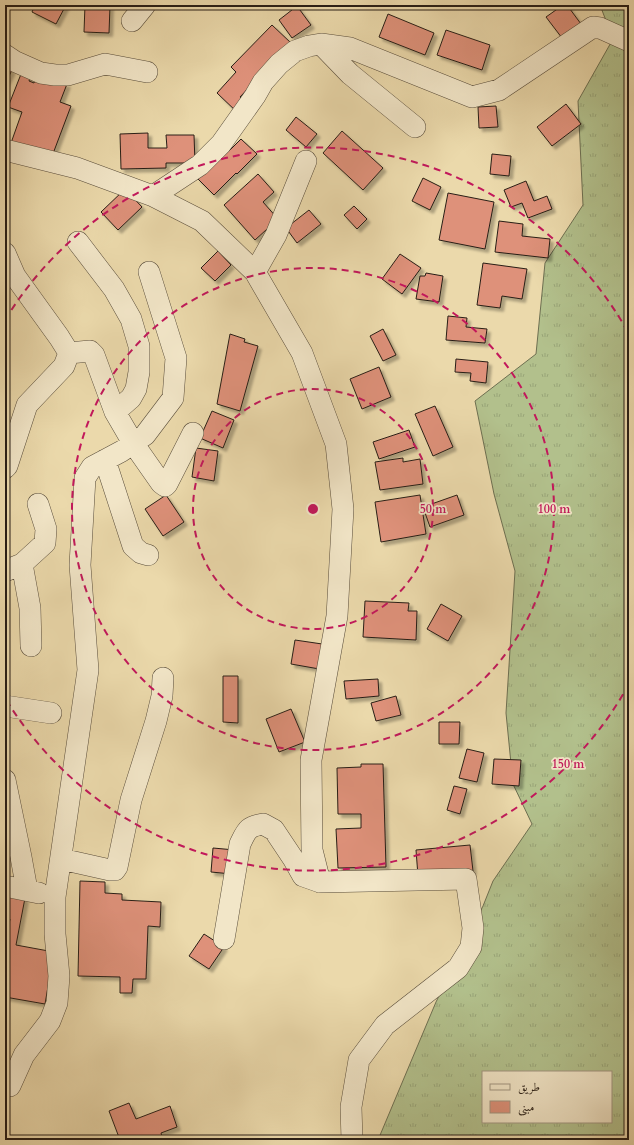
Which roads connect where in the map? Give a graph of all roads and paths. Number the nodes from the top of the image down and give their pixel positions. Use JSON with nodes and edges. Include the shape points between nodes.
{"nodes":[{"id":1,"x":145,"y":5,"type":"edge"},
{"id":2,"x":132,"y":21,"type":"dead end"},
{"id":3,"x":629,"y":41,"type":"edge"},
{"id":4,"x":321,"y":44,"type":"junction"},
{"id":5,"x":5,"y":55,"type":"edge"},
{"id":6,"x":148,"y":72,"type":"dead end"},
{"id":7,"x":415,"y":127,"type":"dead end"},
{"id":8,"x":5,"y":150,"type":"edge"},
{"id":9,"x":306,"y":161,"type":"dead end"},
{"id":10,"x":154,"y":196,"type":"junction"},
{"id":11,"x":78,"y":242,"type":"dead end"},
{"id":12,"x":5,"y":253,"type":"edge"},
{"id":13,"x":149,"y":272,"type":"dead end"},
{"id":14,"x":256,"y":272,"type":"junction"},
{"id":15,"x":68,"y":353,"type":"junction"},
{"id":16,"x":116,"y":412,"type":"junction"},
{"id":17,"x":194,"y":433,"type":"dead end"},
{"id":18,"x":133,"y":443,"type":"junction"},
{"id":19,"x":105,"y":460,"type":"junction"},
{"id":20,"x":5,"y":468,"type":"edge"},
{"id":21,"x":38,"y":504,"type":"dead end"},
{"id":22,"x":148,"y":555,"type":"dead end"},
{"id":23,"x":13,"y":568,"type":"edge"},
{"id":24,"x":31,"y":646,"type":"dead end"},
{"id":25,"x":163,"y":678,"type":"dead end"},
{"id":26,"x":5,"y":706,"type":"edge"},
{"id":27,"x":51,"y":713,"type":"dead end"},
{"id":28,"x":5,"y":780,"type":"edge"},
{"id":29,"x":61,"y":859,"type":"junction"},
{"id":30,"x":320,"y":882,"type":"junction"},
{"id":31,"x":5,"y":886,"type":"edge"},
{"id":32,"x":27,"y":890,"type":"junction"},
{"id":33,"x":55,"y":897,"type":"junction"},
{"id":34,"x":224,"y":938,"type":"dead end"},
{"id":35,"x":10,"y":1086,"type":"dead end"},
{"id":36,"x":352,"y":1140,"type":"edge"}],
"edges":[{"from":1,"to":2,"type":"street"},
{"from":3,"to":4,"type":"street","via":[[593,27],[499,90],[472,97],[350,48]]},
{"from":4,"to":7,"type":"street","via":[[350,74]]},
{"from":4,"to":10,"type":"street","via":[[295,51],[279,64],[263,82],[220,144],[200,165]]},
{"from":5,"to":6,"type":"street","via":[[41,73],[54,75],[68,75],[105,64]]},
{"from":8,"to":10,"type":"street","via":[[77,168]]},
{"from":9,"to":14,"type":"street","via":[[276,234]]},
{"from":10,"to":14,"type":"street","via":[[202,221]]},
{"from":11,"to":16,"type":"street","via":[[114,289],[131,319],[139,346],[136,389],[131,398]]},
{"from":12,"to":15,"type":"street","via":[[15,276],[60,337]]},
{"from":13,"to":18,"type":"street","via":[[176,358],[174,390],[173,398],[145,435]]},
{"from":14,"to":30,"type":"street","via":[[302,353],[336,444],[343,509],[337,616],[311,760],[312,850]]},
{"from":15,"to":16,"type":"street","via":[[90,351],[94,355]]},
{"from":15,"to":20,"type":"street","via":[[64,366],[27,405]]},
{"from":16,"to":18,"type":"street"},
{"from":17,"to":18,"type":"street","via":[[165,486]]},
{"from":18,"to":19,"type":"street"},
{"from":19,"to":22,"type":"street","via":[[133,546],[140,553]]},
{"from":19,"to":29,"type":"street","via":[[92,467],[85,478],[80,565],[88,670]]},
{"from":21,"to":23,"type":"street","via":[[46,529],[45,543]]},
{"from":23,"to":24,"type":"street","via":[[30,608]]},
{"from":25,"to":29,"type":"street","via":[[156,721],[132,800],[117,867],[110,870]]},
{"from":26,"to":27,"type":"street"},
{"from":28,"to":32,"type":"street"},
{"from":29,"to":33,"type":"street"},
{"from":30,"to":34,"type":"street","via":[[303,876],[274,830],[263,824],[253,826],[247,830],[240,844]]},
{"from":30,"to":36,"type":"street","via":[[466,879],[473,928],[470,947],[458,968],[385,1025],[359,1060],[351,1107]]},
{"from":31,"to":32,"type":"street"},
{"from":32,"to":33,"type":"street"},
{"from":33,"to":35,"type":"street","via":[[59,976],[57,1003],[50,1021],[24,1055]]}]}
